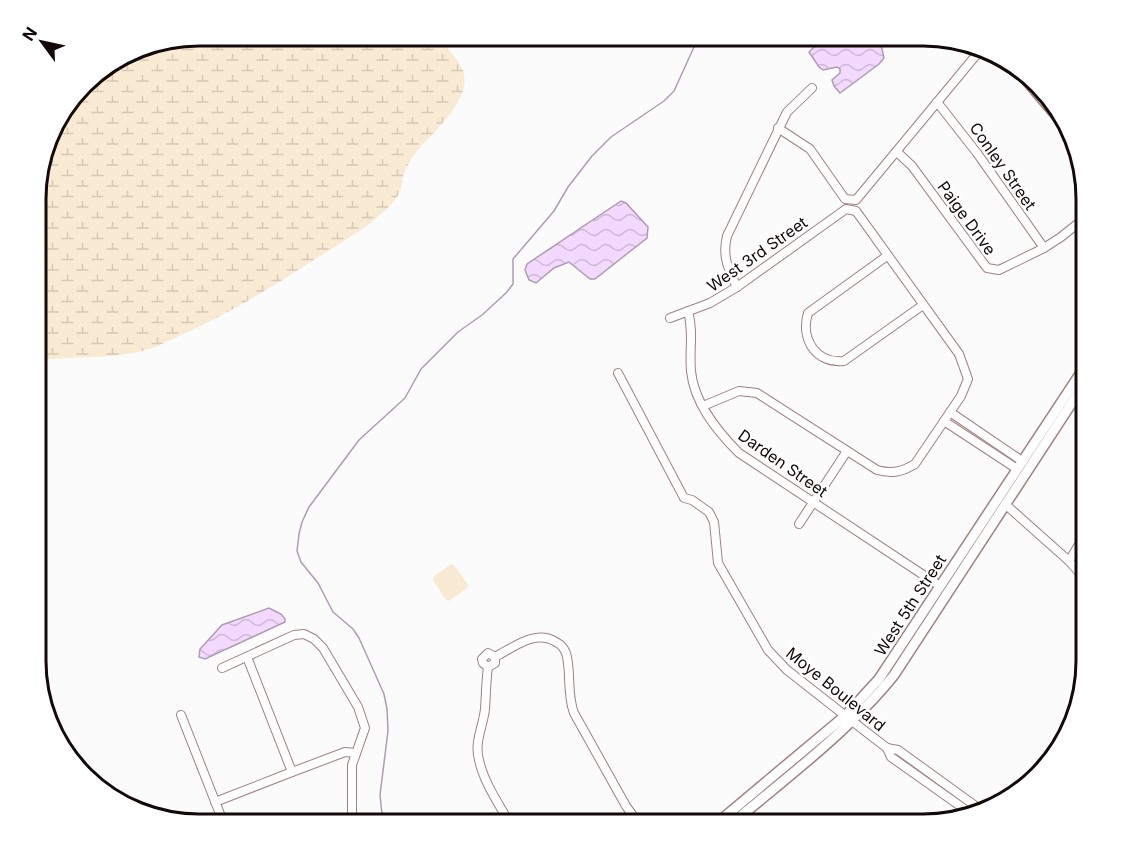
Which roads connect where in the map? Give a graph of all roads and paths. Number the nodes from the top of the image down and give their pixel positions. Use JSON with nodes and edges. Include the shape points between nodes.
{"nodes":[{"id":1,"x":975,"y":56,"type":"edge"},
{"id":2,"x":812,"y":88,"type":"dead end"},
{"id":3,"x":937,"y":102,"type":"junction"},
{"id":4,"x":778,"y":128,"type":"junction"},
{"id":5,"x":897,"y":152,"type":"junction"},
{"id":6,"x":1076,"y":225,"type":"edge"},
{"id":7,"x":1044,"y":248,"type":"junction"},
{"id":8,"x":888,"y":256,"type":"junction"},
{"id":9,"x":737,"y":287,"type":"junction"},
{"id":10,"x":923,"y":305,"type":"junction"},
{"id":11,"x":688,"y":311,"type":"junction"},
{"id":12,"x":670,"y":318,"type":"dead end"},
{"id":13,"x":618,"y":373,"type":"dead end"},
{"id":14,"x":1076,"y":380,"type":"edge"},
{"id":15,"x":1076,"y":397,"type":"edge"},
{"id":16,"x":703,"y":406,"type":"junction"},
{"id":17,"x":950,"y":412,"type":"junction"},
{"id":18,"x":944,"y":421,"type":"junction"},
{"id":19,"x":847,"y":451,"type":"junction"},
{"id":20,"x":1019,"y":465,"type":"junction"},
{"id":21,"x":814,"y":502,"type":"junction"},
{"id":22,"x":1005,"y":504,"type":"junction"},
{"id":23,"x":986,"y":517,"type":"junction"},
{"id":24,"x":799,"y":524,"type":"dead end"},
{"id":25,"x":989,"y":530,"type":"junction"},
{"id":26,"x":1075,"y":551,"type":"edge"},
{"id":27,"x":1069,"y":561,"type":"junction"},
{"id":28,"x":1075,"y":568,"type":"edge"},
{"id":29,"x":953,"y":583,"type":"junction"},
{"id":30,"x":940,"y":585,"type":"junction"},
{"id":31,"x":247,"y":657,"type":"junction"},
{"id":32,"x":222,"y":668,"type":"dead end"},
{"id":33,"x":181,"y":715,"type":"dead end"},
{"id":34,"x":848,"y":718,"type":"junction"},
{"id":35,"x":887,"y":748,"type":"junction"},
{"id":36,"x":355,"y":753,"type":"junction"},
{"id":37,"x":292,"y":772,"type":"junction"},
{"id":38,"x":215,"y":802,"type":"junction"},
{"id":39,"x":973,"y":804,"type":"edge"},
{"id":40,"x":963,"y":808,"type":"edge"},
{"id":41,"x":220,"y":813,"type":"edge"},
{"id":42,"x":352,"y":813,"type":"edge"},
{"id":43,"x":504,"y":813,"type":"edge"},
{"id":44,"x":631,"y":814,"type":"edge"},
{"id":45,"x":729,"y":814,"type":"edge"},
{"id":46,"x":742,"y":814,"type":"edge"}],
"edges":[{"from":1,"to":3,"type":"street"},
{"from":2,"to":4,"type":"street","via":[[794,103]]},
{"from":3,"to":5,"type":"street"},
{"from":3,"to":7,"type":"street","name":"Conley Street"},
{"from":4,"to":5,"type":"street","via":[[810,149],[845,199],[856,200]]},
{"from":4,"to":9,"type":"street","via":[[727,236],[726,266]]},
{"from":5,"to":7,"type":"street","name":"Paige Drive","via":[[912,166],[987,268],[999,270]]},
{"from":6,"to":7,"type":"street","name":"Paige Drive"},
{"from":8,"to":9,"type":"street","name":"West 3rd Street","via":[[856,211],[845,209]]},
{"from":8,"to":10,"type":"street"},
{"from":8,"to":10,"type":"street","via":[[808,313],[805,336],[825,359],[844,361]]},
{"from":9,"to":11,"type":"street","name":"West 3rd Street"},
{"from":10,"to":17,"type":"street","via":[[959,354],[968,379]]},
{"from":11,"to":12,"type":"street","name":"West 3rd Street"},
{"from":11,"to":16,"type":"street","name":"Darden Street","via":[[693,328],[691,372]]},
{"from":13,"to":34,"type":"street","name":"Moye Boulevard","via":[[684,498],[709,512],[714,522],[718,563],[768,650]]},
{"from":14,"to":20,"type":"main road","name":"West 5th Street"},
{"from":15,"to":22,"type":"main road","name":"West 5th Street"},
{"from":16,"to":19,"type":"street","via":[[739,391],[757,393]]},
{"from":16,"to":21,"type":"street","name":"Darden Street","via":[[716,430],[739,453]]},
{"from":17,"to":18,"type":"street"},
{"from":17,"to":20,"type":"street"},
{"from":18,"to":19,"type":"street","via":[[915,464],[904,471],[877,470]]},
{"from":18,"to":20,"type":"street"},
{"from":19,"to":21,"type":"street"},
{"from":20,"to":23,"type":"main road","name":"West 5th Street"},
{"from":20,"to":25,"type":"main road","via":[[1025,463]]},
{"from":21,"to":24,"type":"street"},
{"from":21,"to":30,"type":"street","name":"Darden Street"},
{"from":22,"to":25,"type":"main road","name":"West 5th Street"},
{"from":22,"to":27,"type":"street"},
{"from":23,"to":29,"type":"main road","via":[[955,572]]},
{"from":23,"to":30,"type":"main road","name":"West 5th Street"},
{"from":25,"to":29,"type":"main road","name":"West 5th Street"},
{"from":26,"to":27,"type":"street"},
{"from":27,"to":28,"type":"street"},
{"from":29,"to":34,"type":"main road","name":"West 5th Street","via":[[894,675],[875,698]]},
{"from":30,"to":34,"type":"main road","name":"West 5th Street","via":[[879,679]]},
{"from":31,"to":32,"type":"street"},
{"from":31,"to":36,"type":"street","via":[[294,635],[314,639],[332,660],[358,706],[365,728]]},
{"from":31,"to":37,"type":"street"},
{"from":33,"to":38,"type":"street"},
{"from":34,"to":35,"type":"street","name":"Moye Boulevard"},
{"from":34,"to":45,"type":"main road","name":"West 5th Street"},
{"from":34,"to":46,"type":"main road","name":"West 5th Street"},
{"from":35,"to":39,"type":"street","name":"Moye Boulevard","via":[[898,750]]},
{"from":35,"to":40,"type":"street","name":"Moye Boulevard","via":[[891,757]]},
{"from":36,"to":37,"type":"street","via":[[345,752]]},
{"from":36,"to":42,"type":"street"},
{"from":37,"to":38,"type":"street"},
{"from":38,"to":41,"type":"street"},
{"from":43,"to":44,"type":"street","via":[[478,759],[488,667],[494,665],[495,657],[535,637],[548,638],[561,646],[567,656],[574,714]]}]}
